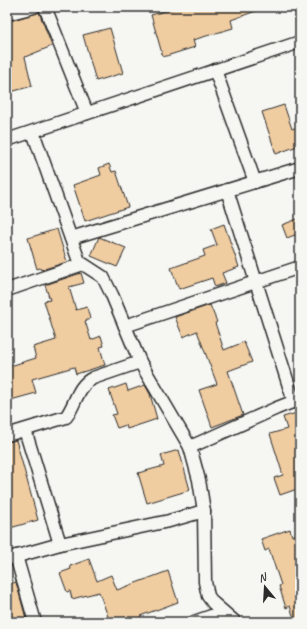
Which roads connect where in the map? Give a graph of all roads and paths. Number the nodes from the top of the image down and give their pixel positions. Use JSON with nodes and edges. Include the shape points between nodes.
{"nodes":[{"id":1,"x":34,"y":7,"type":"edge"},
{"id":2,"x":45,"y":7,"type":"edge"},
{"id":3,"x":7,"y":14,"type":"edge"},
{"id":4,"x":300,"y":42,"type":"edge"},
{"id":5,"x":215,"y":70,"type":"junction"},
{"id":6,"x":87,"y":113,"type":"junction"},
{"id":7,"x":33,"y":132,"type":"junction"},
{"id":8,"x":7,"y":140,"type":"edge"},
{"id":9,"x":300,"y":168,"type":"edge"},
{"id":10,"x":255,"y":182,"type":"junction"},
{"id":11,"x":227,"y":190,"type":"junction"},
{"id":12,"x":71,"y":238,"type":"junction"},
{"id":13,"x":80,"y":264,"type":"junction"},
{"id":14,"x":300,"y":268,"type":"edge"},
{"id":15,"x":256,"y":282,"type":"junction"},
{"id":16,"x":7,"y":290,"type":"edge"},
{"id":17,"x":125,"y":326,"type":"junction"},
{"id":18,"x":140,"y":362,"type":"junction"},
{"id":19,"x":297,"y":400,"type":"edge"},
{"id":20,"x":25,"y":430,"type":"junction"},
{"id":21,"x":7,"y":435,"type":"edge"},
{"id":22,"x":190,"y":448,"type":"junction"},
{"id":23,"x":204,"y":512,"type":"junction"},
{"id":24,"x":60,"y":544,"type":"junction"},
{"id":25,"x":11,"y":558,"type":"edge"},
{"id":26,"x":223,"y":612,"type":"junction"},
{"id":27,"x":35,"y":622,"type":"edge"},
{"id":28,"x":194,"y":622,"type":"edge"},
{"id":29,"x":235,"y":622,"type":"edge"}],
"edges":[{"from":1,"to":3,"type":"street"},
{"from":2,"to":6,"type":"street"},
{"from":4,"to":5,"type":"street"},
{"from":5,"to":6,"type":"street"},
{"from":5,"to":10,"type":"street"},
{"from":6,"to":7,"type":"street"},
{"from":7,"to":8,"type":"street"},
{"from":7,"to":12,"type":"street"},
{"from":9,"to":10,"type":"street"},
{"from":10,"to":11,"type":"street"},
{"from":11,"to":12,"type":"street"},
{"from":11,"to":15,"type":"street"},
{"from":12,"to":13,"type":"street"},
{"from":13,"to":16,"type":"street"},
{"from":13,"to":17,"type":"street","via":[[103,277]]},
{"from":14,"to":15,"type":"street"},
{"from":15,"to":17,"type":"street"},
{"from":15,"to":19,"type":"street"},
{"from":17,"to":18,"type":"street"},
{"from":18,"to":20,"type":"street","via":[[90,380],[84,384],[66,417]]},
{"from":18,"to":22,"type":"street"},
{"from":19,"to":22,"type":"street"},
{"from":20,"to":21,"type":"street"},
{"from":20,"to":24,"type":"street"},
{"from":22,"to":23,"type":"street","via":[[200,480]]},
{"from":23,"to":24,"type":"street"},
{"from":23,"to":26,"type":"street","via":[[205,582],[209,600]]},
{"from":24,"to":25,"type":"street"},
{"from":25,"to":27,"type":"street"},
{"from":26,"to":28,"type":"street"},
{"from":26,"to":29,"type":"street"}]}
